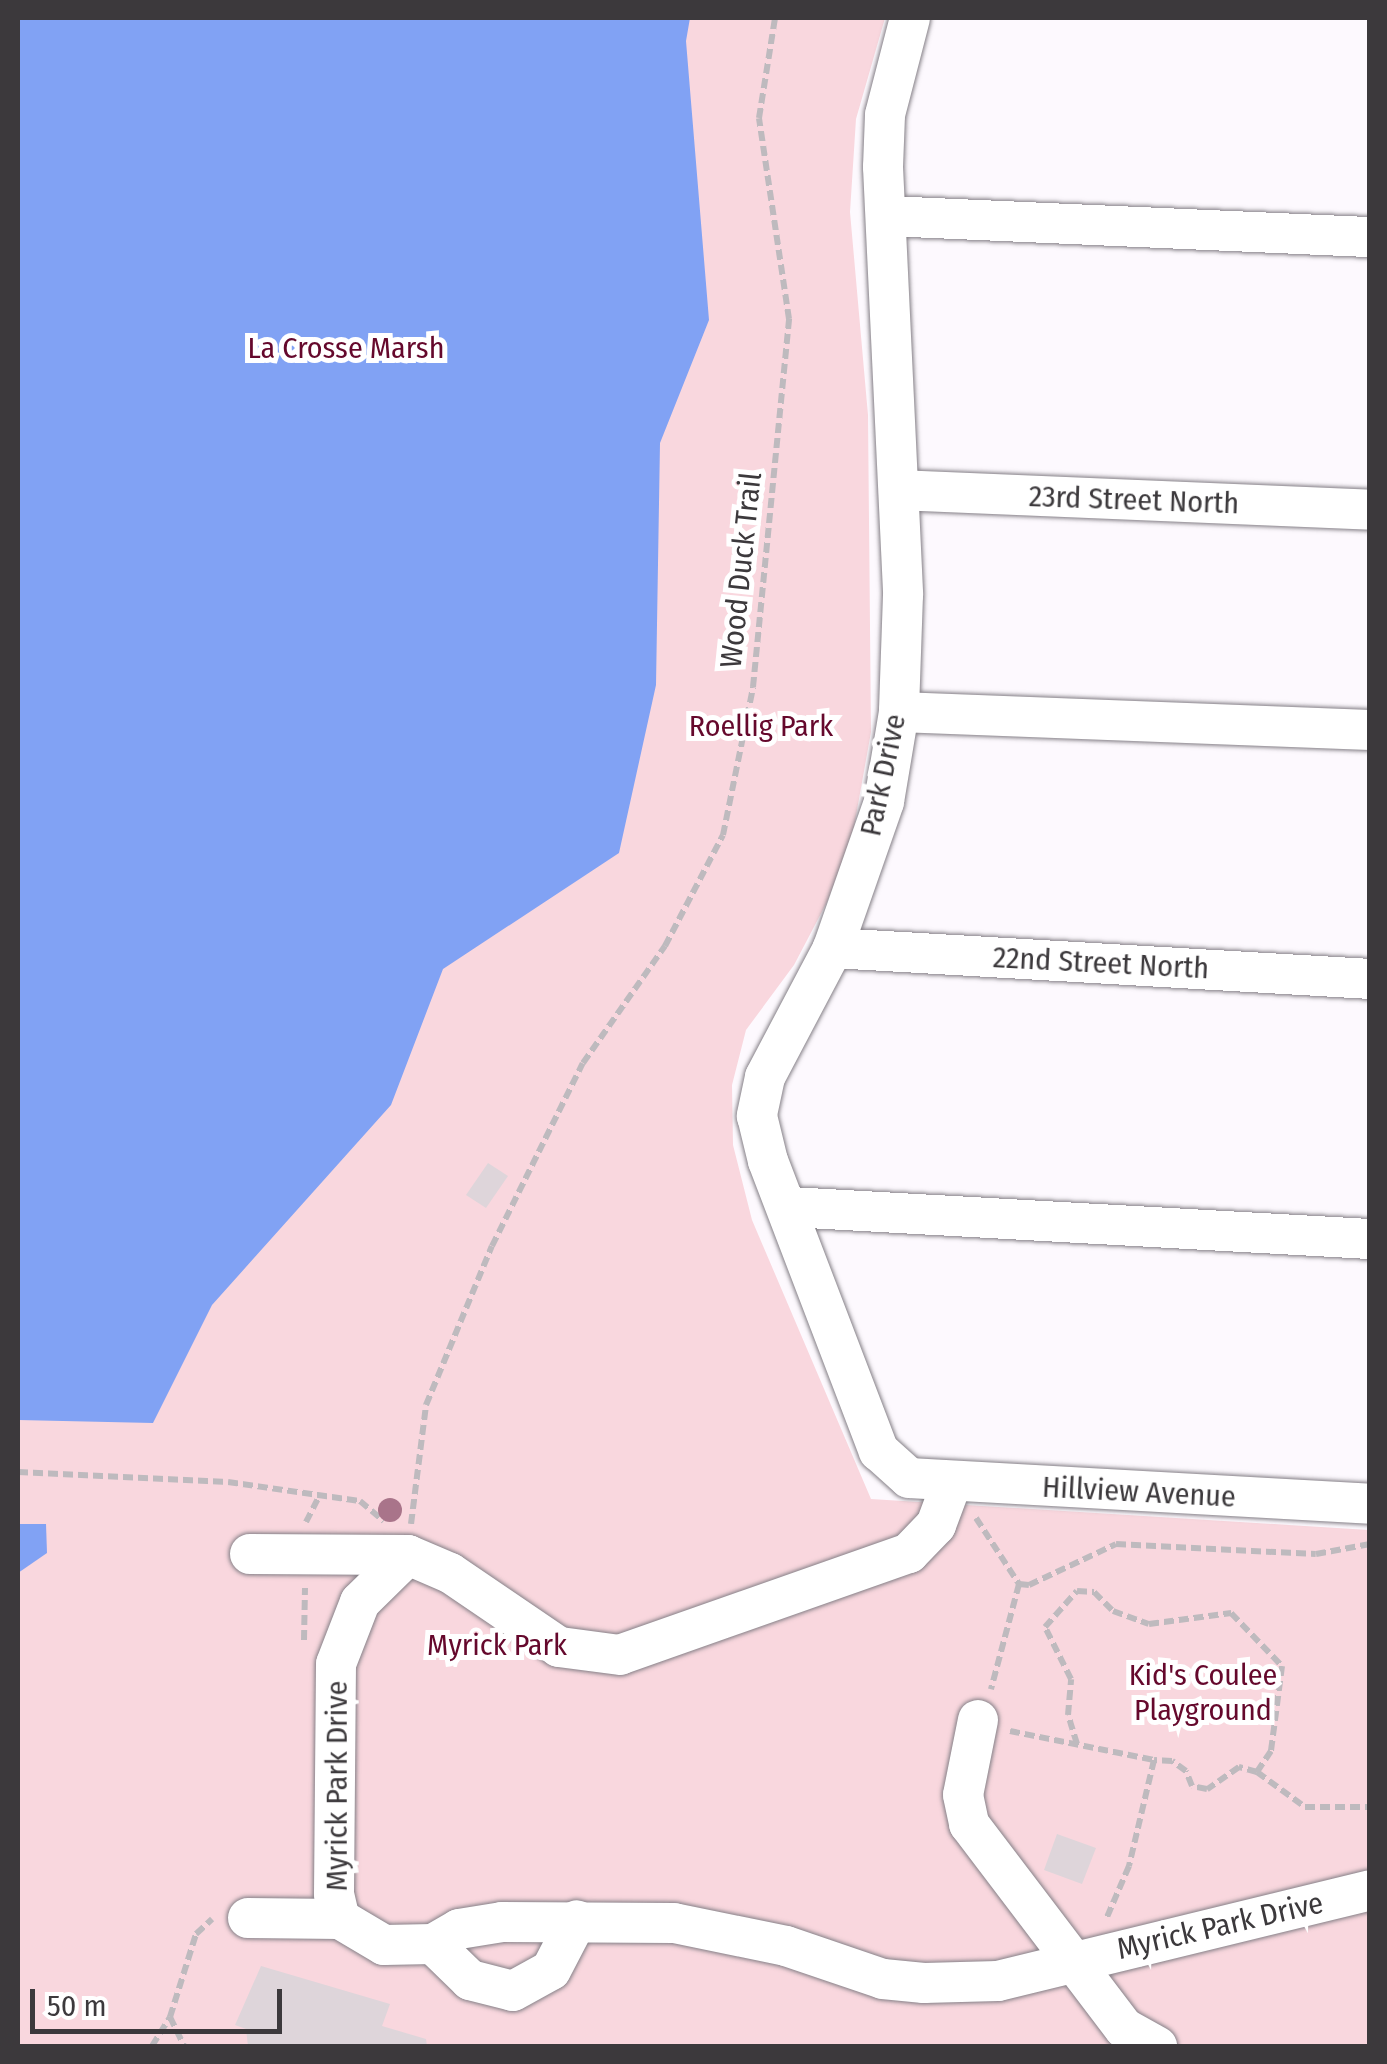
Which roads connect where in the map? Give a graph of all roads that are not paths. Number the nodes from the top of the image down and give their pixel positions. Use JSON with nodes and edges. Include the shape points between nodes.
{"nodes":[{"id":1,"x":910,"y":18,"type":"edge"},
{"id":2,"x":886,"y":216,"type":"junction"},
{"id":3,"x":1370,"y":237,"type":"edge"},
{"id":4,"x":899,"y":490,"type":"junction"},
{"id":5,"x":1370,"y":510,"type":"edge"},
{"id":6,"x":899,"y":712,"type":"junction"},
{"id":7,"x":1370,"y":730,"type":"edge"},
{"id":8,"x":833,"y":948,"type":"junction"},
{"id":9,"x":1370,"y":978,"type":"edge"},
{"id":10,"x":790,"y":1206,"type":"junction"},
{"id":11,"x":1370,"y":1239,"type":"edge"},
{"id":12,"x":908,"y":1478,"type":"joint"},
{"id":13,"x":952,"y":1482,"type":"junction"},
{"id":14,"x":1370,"y":1504,"type":"edge"},
{"id":15,"x":250,"y":1554,"type":"dead end"},
{"id":16,"x":408,"y":1555,"type":"junction"},
{"id":17,"x":978,"y":1720,"type":"road end"},
{"id":18,"x":1370,"y":1890,"type":"edge"},
{"id":19,"x":248,"y":1918,"type":"road end"},
{"id":20,"x":340,"y":1919,"type":"junction"},
{"id":21,"x":577,"y":1920,"type":"junction"},
{"id":22,"x":432,"y":1944,"type":"junction"},
{"id":23,"x":1081,"y":1958,"type":"junction"},
{"id":24,"x":1157,"y":2046,"type":"edge"}],
"edges":[{"from":1,"to":2,"type":"street","name":"Park Drive","via":[[885,114]]},
{"from":2,"to":3,"type":"street"},
{"from":2,"to":4,"type":"street","name":"Park Drive"},
{"from":4,"to":5,"type":"street","name":"23rd Street North"},
{"from":4,"to":6,"type":"street","name":"Park Drive"},
{"from":6,"to":7,"type":"street"},
{"from":6,"to":8,"type":"street","name":"Park Drive","via":[[884,802]]},
{"from":8,"to":9,"type":"street","name":"22nd Street North"},
{"from":8,"to":10,"type":"street","name":"Park Drive","via":[[765,1077],[758,1116],[768,1161]]},
{"from":10,"to":11,"type":"street"},
{"from":10,"to":12,"type":"street","name":"Park Drive","via":[[879,1451]]},
{"from":12,"to":13,"type":"street","name":"Hillview Avenue"},
{"from":13,"to":14,"type":"street","name":"Hillview Avenue"},
{"from":13,"to":16,"type":"street","via":[[936,1525],[909,1553],[620,1655],[559,1646],[450,1574]]},
{"from":15,"to":16,"type":"street"},
{"from":16,"to":20,"type":"street","name":"Myrick Park Drive","via":[[360,1602],[336,1664],[334,1894]]},
{"from":17,"to":23,"type":"street","via":[[963,1795],[970,1824]]},
{"from":18,"to":23,"type":"street","name":"Myrick Park Drive"},
{"from":19,"to":20,"type":"street"},
{"from":20,"to":22,"type":"street","name":"Myrick Park Drive","via":[[384,1945]]},
{"from":21,"to":22,"type":"street","name":"Myrick Park Drive","via":[[459,1929]]},
{"from":21,"to":22,"type":"street","via":[[552,1970],[513,1990],[470,1980]]},
{"from":21,"to":23,"type":"street","name":"Myrick Park Drive","via":[[728,1931],[884,1979],[924,1983],[998,1981]]},
{"from":23,"to":24,"type":"street","name":"Myrick Park Drive","via":[[1124,2028]]}]}
